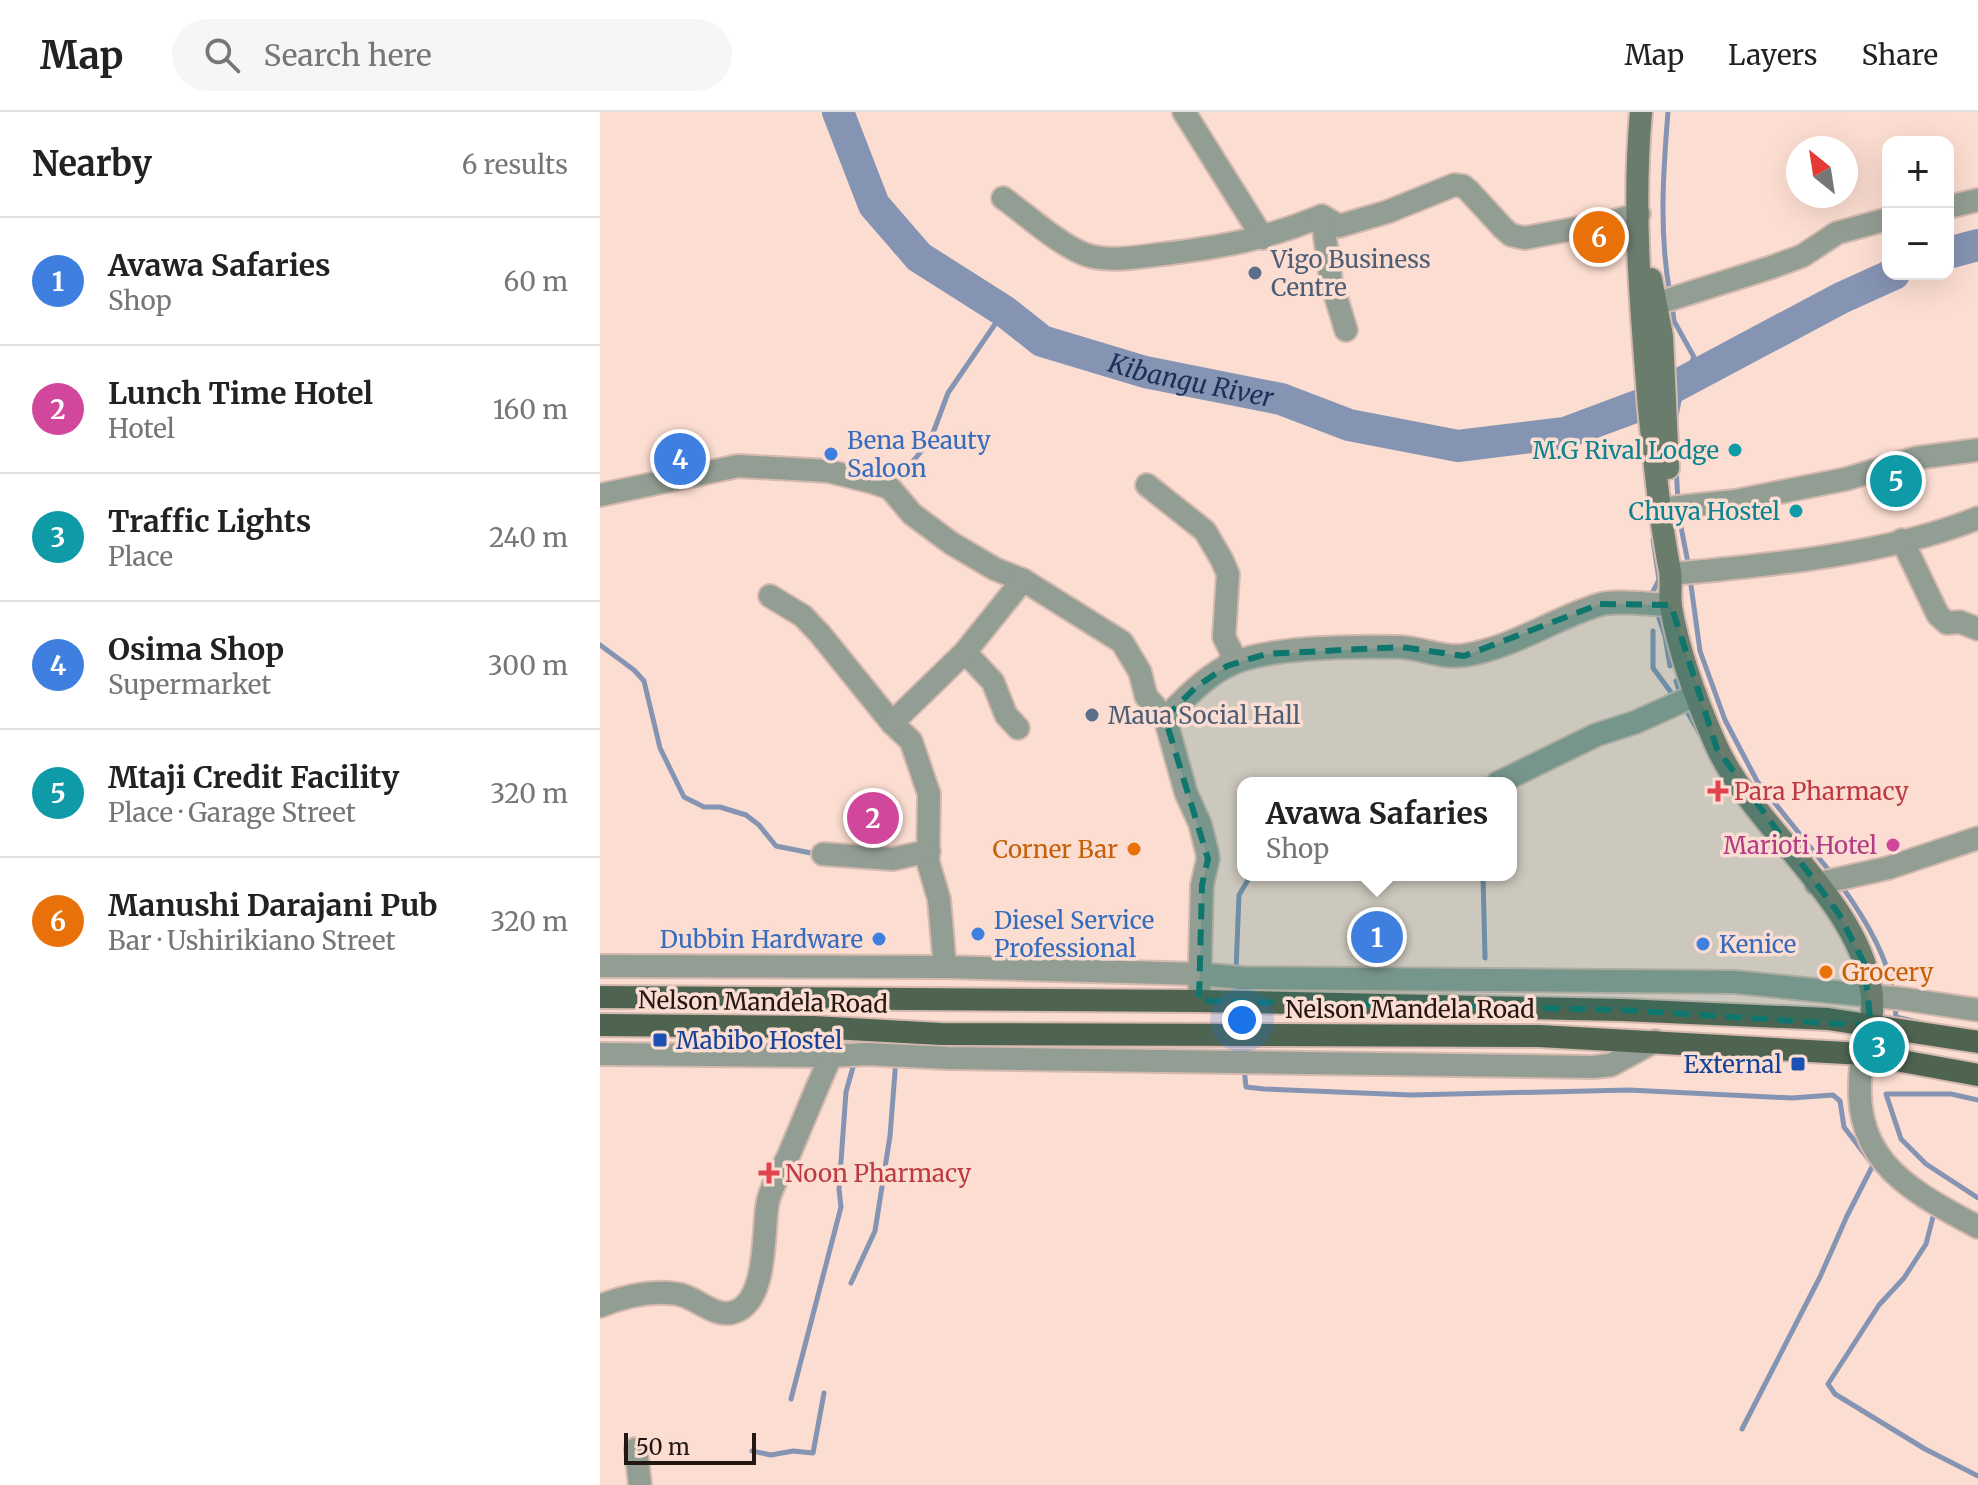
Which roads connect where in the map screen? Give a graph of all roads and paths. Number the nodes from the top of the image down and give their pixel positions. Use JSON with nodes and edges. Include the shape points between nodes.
{"nodes":[{"id":1,"x":1184,"y":112,"type":"edge"},
{"id":2,"x":1641,"y":112,"type":"edge"},
{"id":3,"x":1003,"y":198,"type":"dead end"},
{"id":4,"x":1978,"y":200,"type":"edge"},
{"id":5,"x":1954,"y":206,"type":"edge"},
{"id":6,"x":1322,"y":216,"type":"junction"},
{"id":7,"x":1882,"y":221,"type":"edge"},
{"id":8,"x":1639,"y":225,"type":"junction"},
{"id":9,"x":1263,"y":238,"type":"junction"},
{"id":10,"x":1655,"y":304,"type":"junction"},
{"id":11,"x":1346,"y":330,"type":"dead end"},
{"id":12,"x":1652,"y":338,"type":"junction"},
{"id":13,"x":1659,"y":425,"type":"junction"},
{"id":14,"x":1978,"y":450,"type":"edge"},
{"id":15,"x":1147,"y":485,"type":"dead end"},
{"id":16,"x":600,"y":495,"type":"edge"},
{"id":17,"x":1669,"y":508,"type":"junction"},
{"id":18,"x":1978,"y":518,"type":"edge"},
{"id":19,"x":1662,"y":537,"type":"junction"},
{"id":20,"x":1902,"y":540,"type":"junction"},
{"id":21,"x":1671,"y":574,"type":"junction"},
{"id":22,"x":1023,"y":580,"type":"junction"},
{"id":23,"x":770,"y":596,"type":"dead end"},
{"id":24,"x":1671,"y":605,"type":"junction"},
{"id":25,"x":1978,"y":629,"type":"edge"},
{"id":26,"x":965,"y":652,"type":"junction"},
{"id":27,"x":1227,"y":666,"type":"junction"},
{"id":28,"x":1696,"y":695,"type":"junction"},
{"id":29,"x":1165,"y":718,"type":"junction"},
{"id":30,"x":892,"y":723,"type":"junction"},
{"id":31,"x":1018,"y":728,"type":"dead end"},
{"id":32,"x":1510,"y":777,"type":"edge"},
{"id":33,"x":1978,"y":838,"type":"edge"},
{"id":34,"x":929,"y":851,"type":"junction"},
{"id":35,"x":823,"y":854,"type":"dead end"},
{"id":36,"x":1816,"y":884,"type":"junction"},
{"id":37,"x":600,"y":966,"type":"edge"},
{"id":38,"x":945,"y":967,"type":"junction"},
{"id":39,"x":1199,"y":974,"type":"junction"},
{"id":40,"x":1872,"y":996,"type":"junction"},
{"id":41,"x":600,"y":997,"type":"edge"},
{"id":42,"x":1199,"y":1001,"type":"junction"},
{"id":43,"x":1978,"y":1010,"type":"edge"},
{"id":44,"x":600,"y":1025,"type":"edge"},
{"id":45,"x":1871,"y":1026,"type":"junction"},
{"id":46,"x":1655,"y":1041,"type":"junction"},
{"id":47,"x":1978,"y":1042,"type":"edge"},
{"id":48,"x":600,"y":1054,"type":"edge"},
{"id":49,"x":1863,"y":1054,"type":"junction"},
{"id":50,"x":831,"y":1056,"type":"junction"},
{"id":51,"x":1978,"y":1075,"type":"edge"},
{"id":52,"x":1978,"y":1227,"type":"edge"},
{"id":53,"x":600,"y":1306,"type":"edge"},
{"id":54,"x":636,"y":1449,"type":"dead end"},
{"id":55,"x":640,"y":1485,"type":"edge"}],
"edges":[{"from":1,"to":9,"type":"street"},
{"from":2,"to":8,"type":"main road"},
{"from":3,"to":9,"type":"street","via":[[1068,245],[1106,259],[1227,247]]},
{"from":4,"to":5,"type":"street"},
{"from":6,"to":8,"type":"street","via":[[1339,226],[1350,224],[1458,185],[1511,235],[1525,238],[1610,222]]},
{"from":6,"to":9,"type":"street"},
{"from":6,"to":11,"type":"street","via":[[1331,281]]},
{"from":7,"to":10,"type":"street","via":[[1837,233],[1802,256]]},
{"from":8,"to":10,"type":"main road"},
{"from":8,"to":12,"type":"main road","via":[[1639,293]]},
{"from":10,"to":12,"type":"main road"},
{"from":12,"to":13,"type":"main road"},
{"from":13,"to":17,"type":"main road"},
{"from":13,"to":19,"type":"main road"},
{"from":14,"to":17,"type":"street","via":[[1916,458],[1846,479],[1735,501]]},
{"from":15,"to":27,"type":"street","via":[[1205,531],[1222,560],[1228,574],[1224,637],[1233,655]]},
{"from":16,"to":22,"type":"street","via":[[738,466],[828,471],[890,488],[912,514],[951,543]]},
{"from":17,"to":19,"type":"main road"},
{"from":18,"to":20,"type":"street"},
{"from":19,"to":21,"type":"main road"},
{"from":20,"to":21,"type":"street","via":[[1755,566]]},
{"from":20,"to":25,"type":"street","via":[[1938,615],[1947,623]]},
{"from":21,"to":24,"type":"main road"},
{"from":22,"to":26,"type":"street"},
{"from":22,"to":29,"type":"street","via":[[1122,642],[1140,672],[1146,696]]},
{"from":23,"to":30,"type":"street","via":[[803,616]]},
{"from":24,"to":27,"type":"street","via":[[1600,604],[1501,647],[1464,656],[1401,647],[1341,648],[1266,654]]},
{"from":24,"to":28,"type":"main road"},
{"from":26,"to":30,"type":"street"},
{"from":26,"to":31,"type":"street","via":[[993,682],[1006,715]]},
{"from":27,"to":29,"type":"street"},
{"from":28,"to":32,"type":"street"},
{"from":28,"to":36,"type":"main road","via":[[1717,749]]},
{"from":29,"to":39,"type":"street","via":[[1208,859]]},
{"from":30,"to":34,"type":"street","via":[[911,741],[929,794]]},
{"from":33,"to":36,"type":"street","via":[[1888,868]]},
{"from":34,"to":35,"type":"street","via":[[893,859]]},
{"from":34,"to":38,"type":"street"},
{"from":36,"to":40,"type":"main road","via":[[1850,934]]},
{"from":37,"to":38,"type":"street"},
{"from":38,"to":39,"type":"street"},
{"from":39,"to":40,"type":"street","via":[[1735,982]]},
{"from":39,"to":42,"type":"street"},
{"from":40,"to":43,"type":"street"},
{"from":40,"to":45,"type":"main road"},
{"from":41,"to":42,"type":"main road","name":"Nelson Mandela Road"},
{"from":42,"to":45,"type":"main road","name":"Nelson Mandela Road","via":[[1622,1010],[1828,1019]]},
{"from":44,"to":46,"type":"main road","name":"Nelson Mandela Road"},
{"from":45,"to":47,"type":"main road","name":"Nelson Mandela Road"},
{"from":45,"to":49,"type":"main road"},
{"from":46,"to":49,"type":"main road","name":"Nelson Mandela Road"},
{"from":46,"to":50,"type":"street","via":[[1611,1065],[1593,1067]]},
{"from":48,"to":50,"type":"street"},
{"from":49,"to":51,"type":"main road","name":"Nelson Mandela Road"},
{"from":49,"to":52,"type":"street","via":[[1858,1100],[1873,1149],[1909,1185]]},
{"from":50,"to":53,"type":"street","via":[[767,1203],[765,1246],[749,1303],[727,1313],[688,1296],[656,1292]]},
{"from":54,"to":55,"type":"street"}]}
